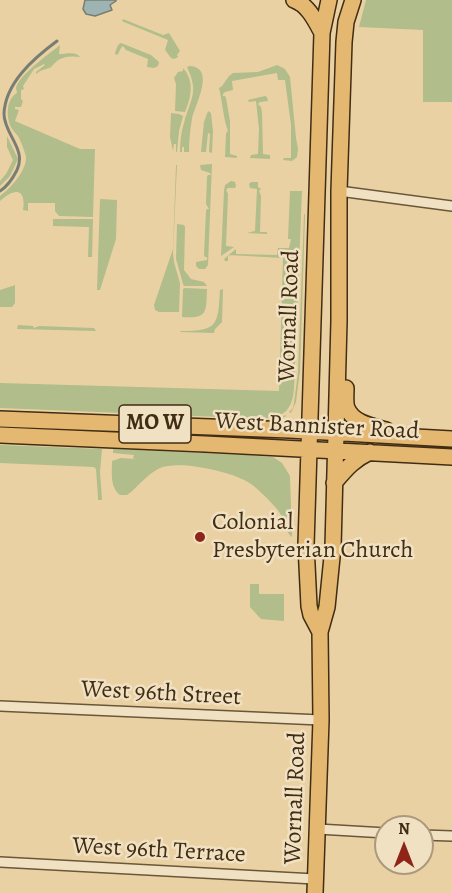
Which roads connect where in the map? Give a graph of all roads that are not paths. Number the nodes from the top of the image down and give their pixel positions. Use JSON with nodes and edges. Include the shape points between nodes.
{"nodes":[{"id":1,"x":294,"y":0,"type":"edge"},
{"id":2,"x":329,"y":0,"type":"edge"},
{"id":3,"x":352,"y":0,"type":"edge"},
{"id":4,"x":322,"y":33,"type":"junction"},
{"id":5,"x":339,"y":192,"type":"junction"},
{"id":6,"x":452,"y":206,"type":"edge"},
{"id":7,"x":339,"y":321,"type":"junction"},
{"id":8,"x":0,"y":419,"type":"edge"},
{"id":9,"x":309,"y":431,"type":"junction"},
{"id":10,"x":336,"y":433,"type":"junction"},
{"id":11,"x":0,"y":435,"type":"edge"},
{"id":12,"x":415,"y":437,"type":"junction"},
{"id":13,"x":452,"y":439,"type":"edge"},
{"id":14,"x":309,"y":449,"type":"junction"},
{"id":15,"x":335,"y":450,"type":"junction"},
{"id":16,"x":371,"y":452,"type":"junction"},
{"id":17,"x":452,"y":456,"type":"edge"},
{"id":18,"x":334,"y":483,"type":"junction"},
{"id":19,"x":320,"y":632,"type":"junction"},
{"id":20,"x":0,"y":706,"type":"edge"},
{"id":21,"x":321,"y":720,"type":"junction"},
{"id":22,"x":318,"y":829,"type":"junction"},
{"id":23,"x":374,"y":832,"type":"edge"},
{"id":24,"x":434,"y":835,"type":"edge"},
{"id":25,"x":452,"y":836,"type":"edge"},
{"id":26,"x":0,"y":862,"type":"edge"},
{"id":27,"x":315,"y":886,"type":"edge"}],
"edges":[{"from":1,"to":4,"type":"main road","via":[[301,2]]},
{"from":2,"to":4,"type":"main road","name":"Wornall Road"},
{"from":3,"to":5,"type":"main road","name":"Wornall Road","via":[[344,42]]},
{"from":4,"to":9,"type":"main road","name":"Wornall Road"},
{"from":5,"to":6,"type":"street"},
{"from":5,"to":7,"type":"main road","name":"Wornall Road"},
{"from":7,"to":10,"type":"main road","name":"Wornall Road"},
{"from":7,"to":12,"type":"main road","via":[[345,337],[347,407],[359,421]]},
{"from":8,"to":9,"type":"main road","name":"West Bannister Road","number":"MO W"},
{"from":9,"to":10,"type":"main road","name":"West Bannister Road","number":"MO W"},
{"from":9,"to":14,"type":"main road","name":"Wornall Road"},
{"from":10,"to":12,"type":"main road","name":"West Bannister Road","number":"MO W"},
{"from":10,"to":15,"type":"main road","name":"Wornall Road"},
{"from":11,"to":14,"type":"main road","name":"West Bannister Road","number":"MO W"},
{"from":12,"to":13,"type":"main road","name":"West Bannister Road","number":"MO W"},
{"from":14,"to":15,"type":"main road","name":"West Bannister Road","number":"MO W"},
{"from":14,"to":19,"type":"main road","name":"Wornall Road","via":[[309,606]]},
{"from":15,"to":16,"type":"main road","name":"West Bannister Road","number":"MO W"},
{"from":15,"to":18,"type":"main road","name":"Wornall Road"},
{"from":16,"to":17,"type":"main road","name":"West Bannister Road","number":"MO W"},
{"from":16,"to":18,"type":"main road","via":[[349,464]]},
{"from":18,"to":19,"type":"main road","name":"Wornall Road","via":[[332,556],[327,608]]},
{"from":19,"to":21,"type":"main road","name":"Wornall Road"},
{"from":20,"to":21,"type":"street","name":"West 96th Street"},
{"from":21,"to":22,"type":"main road","name":"Wornall Road"},
{"from":22,"to":23,"type":"street"},
{"from":22,"to":27,"type":"main road","name":"Wornall Road"},
{"from":24,"to":25,"type":"street"},
{"from":26,"to":27,"type":"street","name":"West 96th Terrace"}]}
